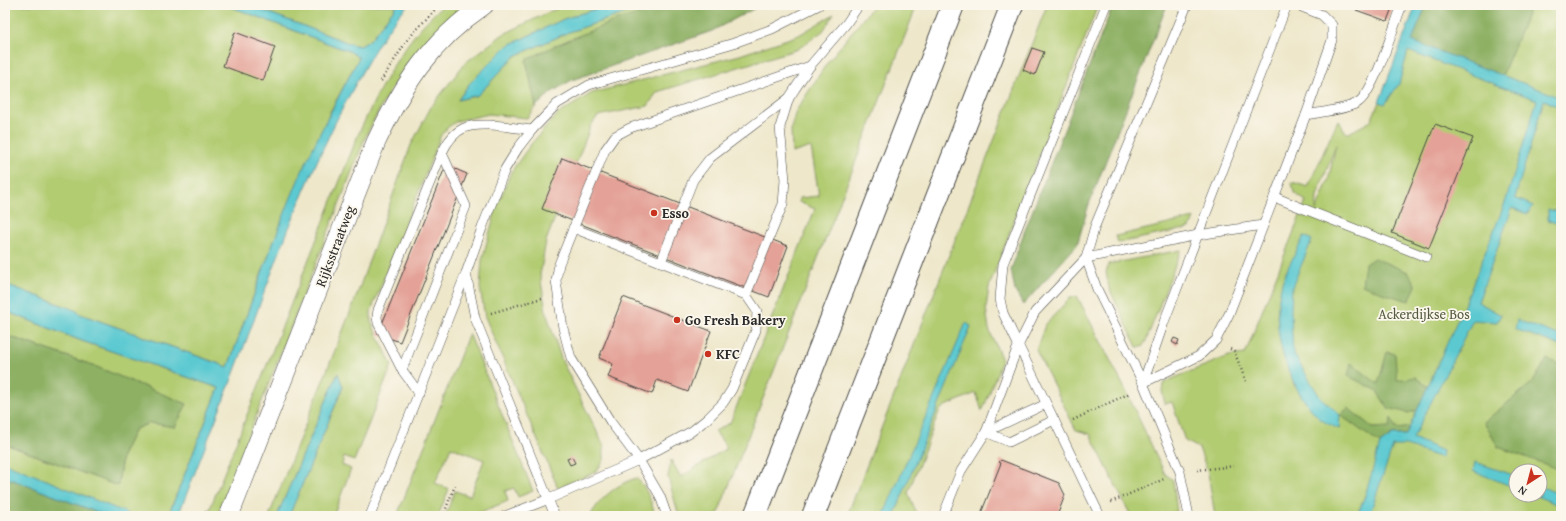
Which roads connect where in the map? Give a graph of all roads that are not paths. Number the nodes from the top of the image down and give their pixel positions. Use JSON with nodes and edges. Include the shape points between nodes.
{"nodes":[{"id":1,"x":484,"y":5,"type":"edge"},
{"id":2,"x":819,"y":5,"type":"edge"},
{"id":3,"x":859,"y":5,"type":"edge"},
{"id":4,"x":953,"y":5,"type":"edge"},
{"id":5,"x":1012,"y":5,"type":"edge"},
{"id":6,"x":1106,"y":5,"type":"edge"},
{"id":7,"x":1187,"y":5,"type":"edge"},
{"id":8,"x":1287,"y":5,"type":"edge"},
{"id":9,"x":1297,"y":5,"type":"edge"},
{"id":10,"x":1402,"y":5,"type":"edge"},
{"id":11,"x":810,"y":66,"type":"junction"},
{"id":12,"x":789,"y":98,"type":"junction"},
{"id":13,"x":1306,"y":115,"type":"junction"},
{"id":14,"x":532,"y":130,"type":"junction"},
{"id":15,"x":442,"y":153,"type":"junction"},
{"id":16,"x":1274,"y":197,"type":"junction"},
{"id":17,"x":1263,"y":225,"type":"junction"},
{"id":18,"x":574,"y":228,"type":"junction"},
{"id":19,"x":1198,"y":235,"type":"junction"},
{"id":20,"x":1426,"y":257,"type":"dead end"},
{"id":21,"x":1086,"y":258,"type":"junction"},
{"id":22,"x":661,"y":262,"type":"junction"},
{"id":23,"x":466,"y":273,"type":"junction"},
{"id":24,"x":746,"y":294,"type":"junction"},
{"id":25,"x":1018,"y":346,"type":"junction"},
{"id":26,"x":402,"y":370,"type":"junction"},
{"id":27,"x":1144,"y":384,"type":"junction"},
{"id":28,"x":419,"y":393,"type":"junction"},
{"id":29,"x":1046,"y":404,"type":"junction"},
{"id":30,"x":1055,"y":424,"type":"junction"},
{"id":31,"x":986,"y":432,"type":"junction"},
{"id":32,"x":639,"y":460,"type":"junction"},
{"id":33,"x":549,"y":499,"type":"junction"},
{"id":34,"x":945,"y":515,"type":"edge"},
{"id":35,"x":229,"y":516,"type":"edge"},
{"id":36,"x":370,"y":516,"type":"edge"},
{"id":37,"x":505,"y":516,"type":"edge"},
{"id":38,"x":555,"y":516,"type":"edge"},
{"id":39,"x":667,"y":516,"type":"edge"},
{"id":40,"x":755,"y":516,"type":"edge"},
{"id":41,"x":813,"y":516,"type":"edge"},
{"id":42,"x":1100,"y":516,"type":"edge"},
{"id":43,"x":1189,"y":516,"type":"edge"}],
"edges":[{"from":1,"to":35,"type":"street","name":"Rijksstraatweg","via":[[435,47],[405,86],[391,110],[376,142]]},
{"from":2,"to":14,"type":"lane","via":[[772,29],[734,43],[589,85],[557,104]]},
{"from":3,"to":11,"type":"lane"},
{"from":4,"to":40,"type":"highway"},
{"from":5,"to":41,"type":"highway"},
{"from":6,"to":25,"type":"lane","via":[[1003,264],[1000,299],[1002,313]]},
{"from":7,"to":21,"type":"lane","via":[[1095,226]]},
{"from":8,"to":19,"type":"lane"},
{"from":9,"to":13,"type":"lane","via":[[1322,15],[1332,25],[1332,40]]},
{"from":10,"to":13,"type":"lane","via":[[1365,96],[1352,105]]},
{"from":11,"to":12,"type":"lane"},
{"from":11,"to":18,"type":"lane","via":[[630,128],[615,136],[605,150]]},
{"from":12,"to":22,"type":"lane","via":[[710,158],[693,180]]},
{"from":12,"to":24,"type":"lane","via":[[780,127],[785,180],[783,204]]},
{"from":13,"to":16,"type":"lane"},
{"from":14,"to":15,"type":"lane","via":[[497,125],[465,128],[448,140]]},
{"from":14,"to":23,"type":"lane","via":[[505,169]]},
{"from":15,"to":26,"type":"lane","via":[[466,206]]},
{"from":15,"to":26,"type":"lane","via":[[376,317]]},
{"from":16,"to":17,"type":"lane"},
{"from":16,"to":20,"type":"lane"},
{"from":17,"to":19,"type":"lane"},
{"from":17,"to":27,"type":"lane","via":[[1229,314],[1216,340],[1199,356]]},
{"from":18,"to":22,"type":"lane"},
{"from":18,"to":32,"type":"lane","via":[[559,264],[556,281],[563,328],[571,358],[610,421]]},
{"from":19,"to":21,"type":"lane"},
{"from":19,"to":27,"type":"lane","via":[[1164,322]]},
{"from":21,"to":25,"type":"lane","via":[[1035,312]]},
{"from":21,"to":27,"type":"lane","via":[[1097,289]]},
{"from":22,"to":24,"type":"lane"},
{"from":23,"to":28,"type":"lane"},
{"from":23,"to":33,"type":"lane","via":[[475,318]]},
{"from":24,"to":32,"type":"lane","via":[[757,311],[756,330],[732,389],[723,403],[692,431]]},
{"from":25,"to":29,"type":"lane"},
{"from":25,"to":31,"type":"lane"},
{"from":26,"to":28,"type":"lane"},
{"from":27,"to":43,"type":"lane","via":[[1180,472]]},
{"from":28,"to":36,"type":"lane"},
{"from":29,"to":30,"type":"lane"},
{"from":29,"to":31,"type":"lane"},
{"from":30,"to":31,"type":"lane","via":[[1009,442]]},
{"from":30,"to":42,"type":"lane"},
{"from":31,"to":34,"type":"lane","via":[[961,471]]},
{"from":32,"to":33,"type":"lane"},
{"from":32,"to":39,"type":"lane","via":[[660,496]]},
{"from":33,"to":37,"type":"lane"},
{"from":33,"to":38,"type":"lane"}]}
